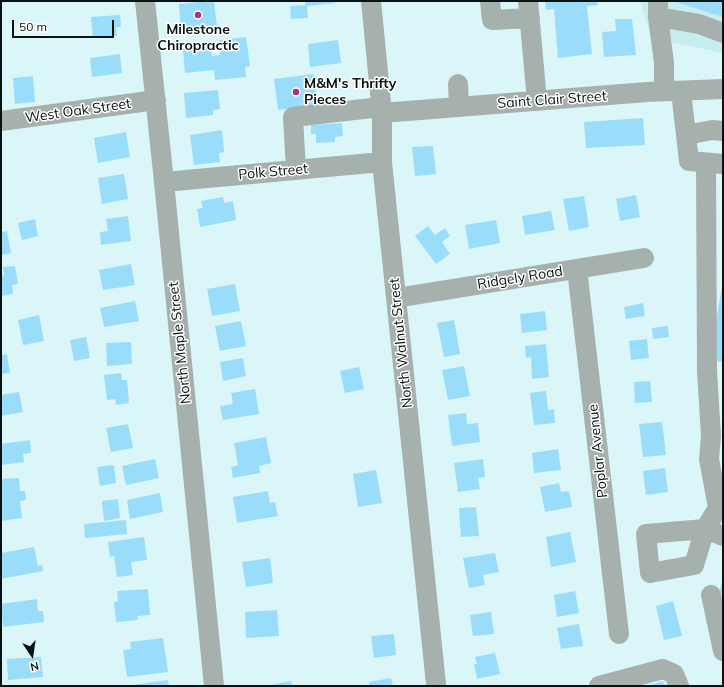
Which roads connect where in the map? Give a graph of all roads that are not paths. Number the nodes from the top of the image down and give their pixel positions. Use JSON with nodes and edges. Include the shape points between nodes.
{"nodes":[{"id":1,"x":145,"y":1,"type":"edge"},
{"id":2,"x":371,"y":1,"type":"edge"},
{"id":3,"x":529,"y":9,"type":"edge"},
{"id":4,"x":658,"y":9,"type":"edge"},
{"id":5,"x":491,"y":11,"type":"edge"},
{"id":6,"x":723,"y":33,"type":"edge"},
{"id":7,"x":458,"y":84,"type":"dead end"},
{"id":8,"x":723,"y":89,"type":"edge"},
{"id":9,"x":673,"y":91,"type":"junction"},
{"id":10,"x":156,"y":100,"type":"junction"},
{"id":11,"x":537,"y":101,"type":"junction"},
{"id":12,"x":459,"y":107,"type":"junction"},
{"id":13,"x":382,"y":110,"type":"junction"},
{"id":14,"x":1,"y":121,"type":"edge"},
{"id":15,"x":723,"y":131,"type":"edge"},
{"id":16,"x":686,"y":135,"type":"junction"},
{"id":17,"x":382,"y":162,"type":"junction"},
{"id":18,"x":715,"y":163,"type":"edge"},
{"id":19,"x":296,"y":170,"type":"junction"},
{"id":20,"x":164,"y":182,"type":"junction"},
{"id":21,"x":644,"y":258,"type":"dead end"},
{"id":22,"x":577,"y":269,"type":"junction"},
{"id":23,"x":396,"y":298,"type":"junction"},
{"id":24,"x":715,"y":373,"type":"edge"},
{"id":25,"x":716,"y":400,"type":"edge"},
{"id":26,"x":717,"y":436,"type":"edge"},
{"id":27,"x":717,"y":476,"type":"edge"},
{"id":28,"x":721,"y":508,"type":"edge"},
{"id":29,"x":723,"y":536,"type":"edge"},
{"id":30,"x":711,"y":595,"type":"dead end"},
{"id":31,"x":618,"y":634,"type":"dead end"},
{"id":32,"x":723,"y":651,"type":"edge"},
{"id":33,"x":436,"y":684,"type":"dead end"},
{"id":34,"x":214,"y":686,"type":"edge"},
{"id":35,"x":599,"y":686,"type":"edge"},
{"id":36,"x":679,"y":686,"type":"edge"}],
"edges":[{"from":1,"to":10,"type":"street","name":"North Maple Street"},
{"from":2,"to":13,"type":"street","name":"North Walnut Street"},
{"from":3,"to":5,"type":"street"},
{"from":3,"to":11,"type":"street"},
{"from":4,"to":6,"type":"street"},
{"from":4,"to":9,"type":"street","via":[[664,62]]},
{"from":7,"to":12,"type":"street"},
{"from":8,"to":9,"type":"street","name":"Saint Clair Street"},
{"from":9,"to":11,"type":"street","name":"Saint Clair Street"},
{"from":9,"to":16,"type":"street"},
{"from":10,"to":14,"type":"street","name":"West Oak Street"},
{"from":10,"to":20,"type":"street","name":"North Maple Street"},
{"from":11,"to":12,"type":"street","name":"Saint Clair Street"},
{"from":12,"to":13,"type":"street","name":"Saint Clair Street"},
{"from":13,"to":17,"type":"street","name":"North Walnut Street"},
{"from":13,"to":19,"type":"street","name":"Saint Clair Street","via":[[293,117]]},
{"from":15,"to":16,"type":"street","via":[[712,130]]},
{"from":16,"to":18,"type":"street","via":[[689,161]]},
{"from":17,"to":19,"type":"street","name":"Polk Street"},
{"from":17,"to":23,"type":"street","name":"North Walnut Street"},
{"from":18,"to":24,"type":"street"},
{"from":19,"to":20,"type":"street","name":"Polk Street"},
{"from":20,"to":34,"type":"street","name":"North Maple Street"},
{"from":21,"to":22,"type":"street","name":"Ridgely Road"},
{"from":22,"to":23,"type":"street","name":"Ridgely Road"},
{"from":22,"to":31,"type":"street","name":"Poplar Avenue"},
{"from":23,"to":33,"type":"street","name":"North Walnut Street"},
{"from":24,"to":25,"type":"street"},
{"from":25,"to":26,"type":"street"},
{"from":26,"to":27,"type":"street","via":[[709,459]]},
{"from":27,"to":28,"type":"street"},
{"from":28,"to":29,"type":"street","via":[[705,529]]},
{"from":30,"to":32,"type":"street"},
{"from":35,"to":36,"type":"street","via":[[664,669],[674,674]]}]}
